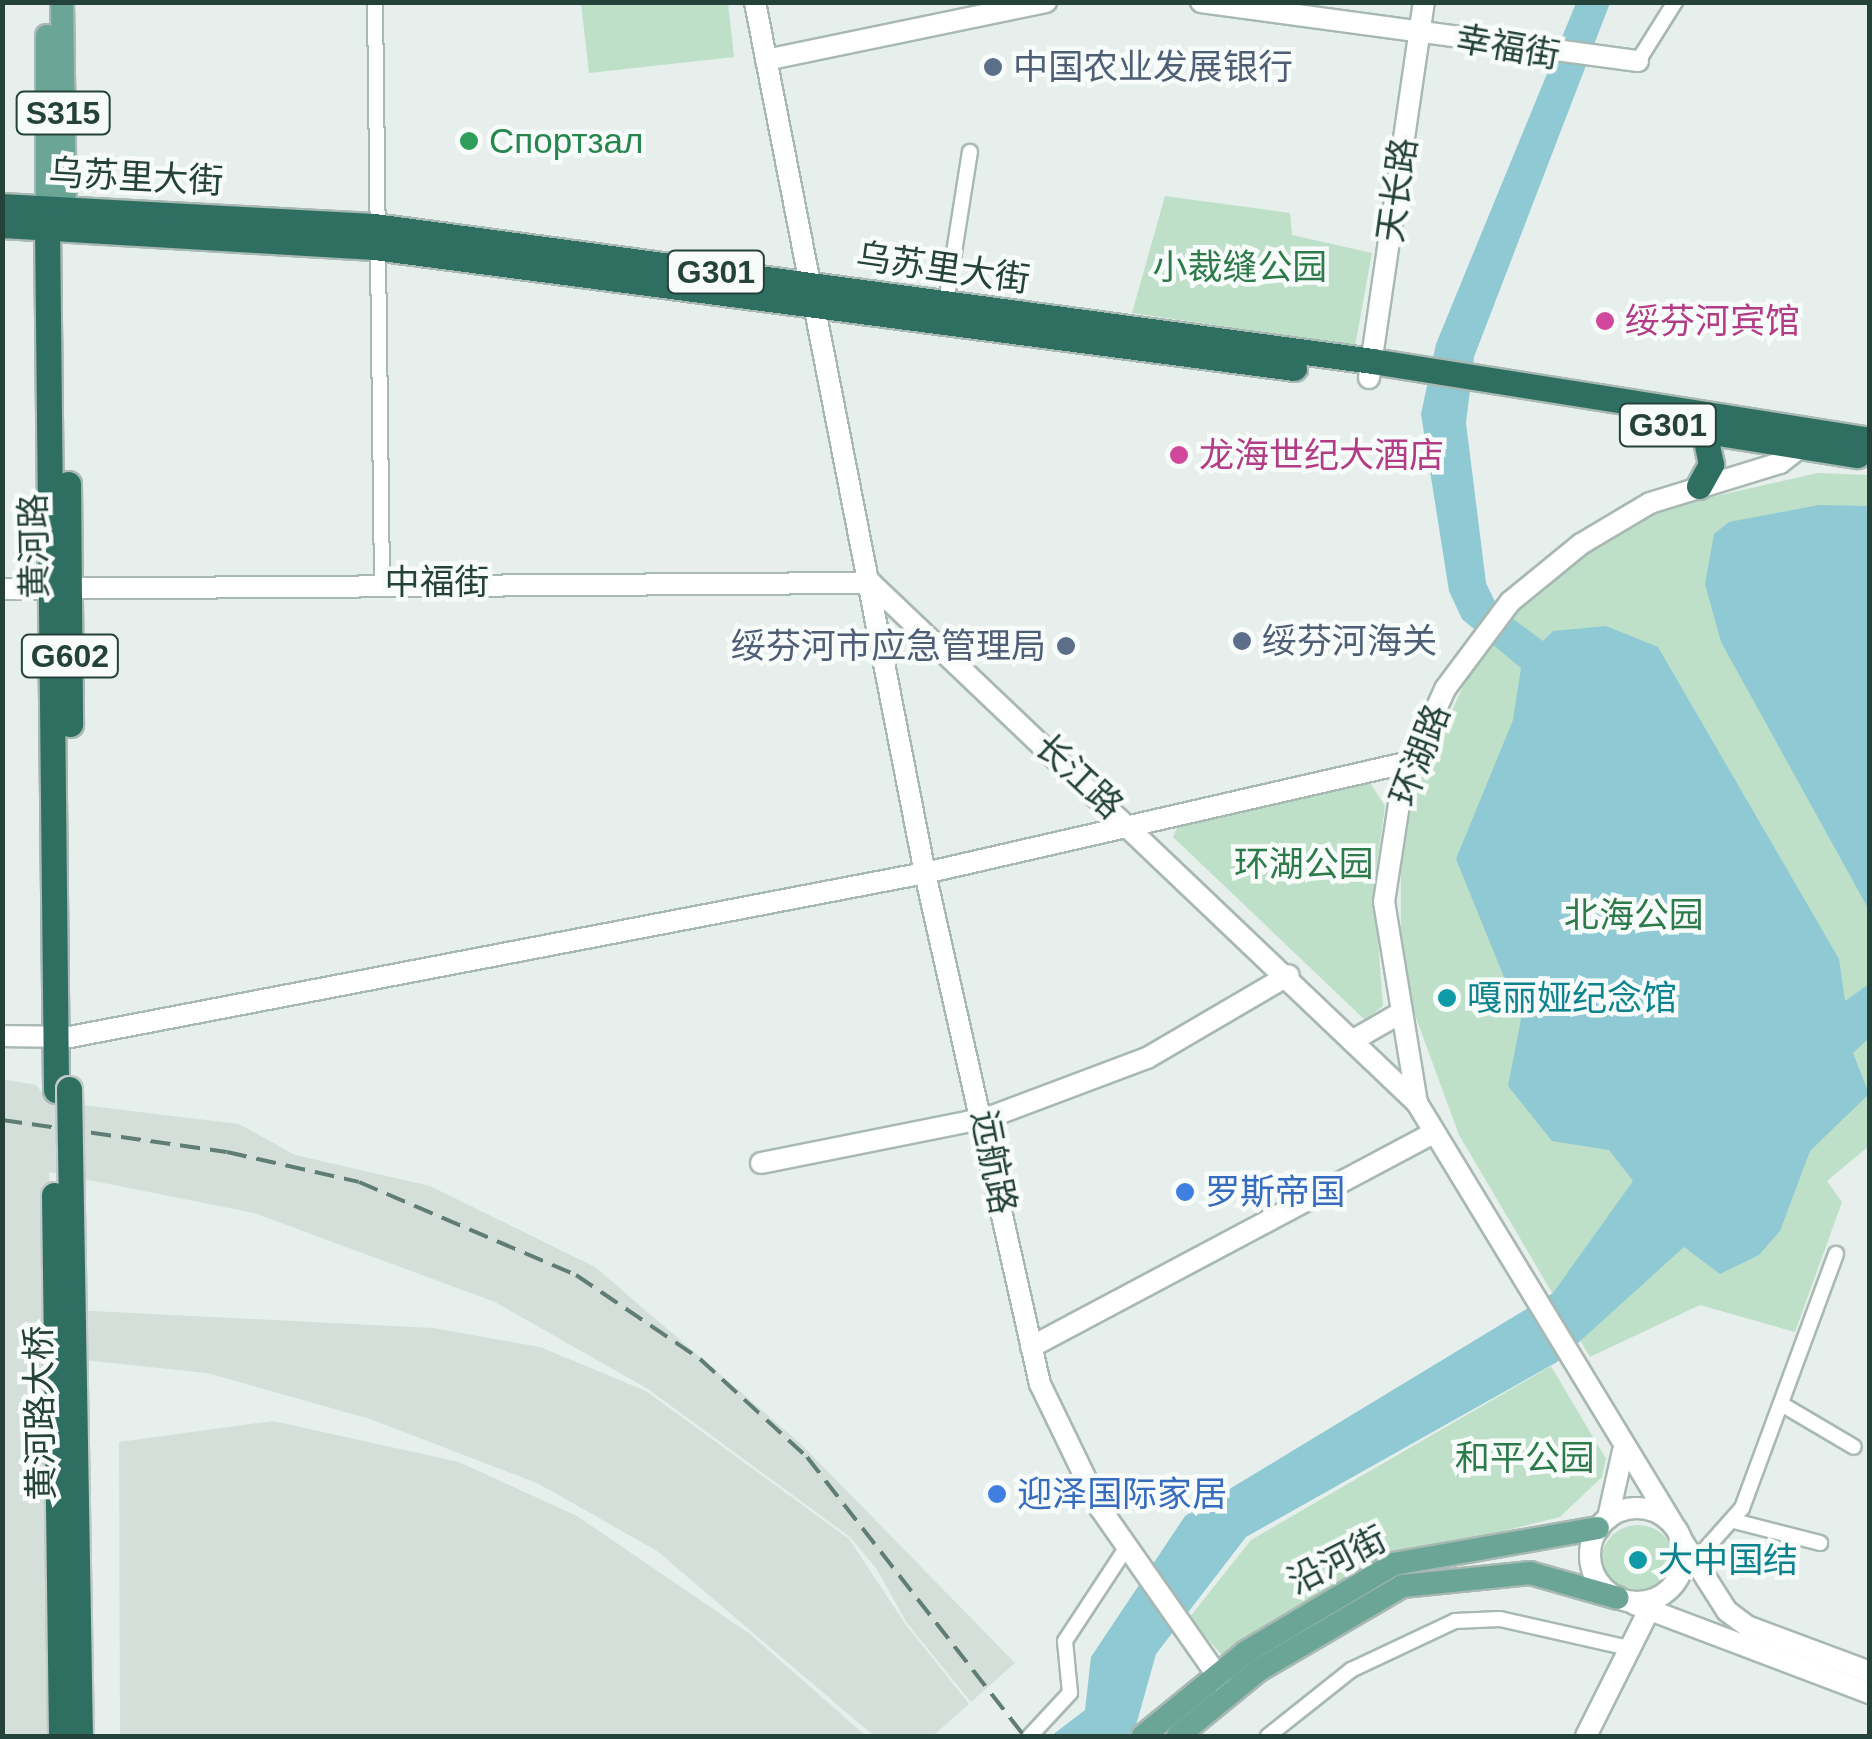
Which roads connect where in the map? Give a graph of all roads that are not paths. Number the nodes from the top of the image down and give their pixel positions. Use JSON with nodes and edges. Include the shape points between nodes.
{"nodes":[{"id":1,"x":46,"y":2,"type":"edge"},
{"id":2,"x":62,"y":2,"type":"edge"},
{"id":3,"x":376,"y":2,"type":"edge"},
{"id":4,"x":756,"y":2,"type":"edge"},
{"id":5,"x":1046,"y":2,"type":"edge"},
{"id":6,"x":1201,"y":2,"type":"edge"},
{"id":7,"x":1424,"y":2,"type":"edge"},
{"id":8,"x":1675,"y":2,"type":"edge"},
{"id":9,"x":1420,"y":32,"type":"junction"},
{"id":10,"x":766,"y":60,"type":"junction"},
{"id":11,"x":1638,"y":61,"type":"joint"},
{"id":12,"x":970,"y":152,"type":"dead end"},
{"id":13,"x":2,"y":206,"type":"edge"},
{"id":14,"x":56,"y":215,"type":"junction"},
{"id":15,"x":2,"y":225,"type":"edge"},
{"id":16,"x":374,"y":236,"type":"junction"},
{"id":17,"x":811,"y":295,"type":"junction"},
{"id":18,"x":946,"y":304,"type":"junction"},
{"id":19,"x":1370,"y":370,"type":"junction"},
{"id":20,"x":1467,"y":384,"type":"junction"},
{"id":21,"x":1704,"y":431,"type":"junction"},
{"id":22,"x":1810,"y":439,"type":"junction"},
{"id":23,"x":1870,"y":440,"type":"edge"},
{"id":24,"x":1870,"y":456,"type":"edge"},
{"id":25,"x":1699,"y":486,"type":"junction"},
{"id":26,"x":382,"y":582,"type":"junction"},
{"id":27,"x":871,"y":583,"type":"junction"},
{"id":28,"x":60,"y":588,"type":"junction"},
{"id":29,"x":2,"y":590,"type":"edge"},
{"id":30,"x":1409,"y":762,"type":"junction"},
{"id":31,"x":1129,"y":823,"type":"junction"},
{"id":32,"x":925,"y":873,"type":"junction"},
{"id":33,"x":1290,"y":975,"type":"junction"},
{"id":34,"x":1398,"y":1014,"type":"junction"},
{"id":35,"x":2,"y":1036,"type":"edge"},
{"id":36,"x":63,"y":1037,"type":"junction"},
{"id":37,"x":1352,"y":1041,"type":"junction"},
{"id":38,"x":63,"y":1089,"type":"junction"},
{"id":39,"x":1416,"y":1103,"type":"junction"},
{"id":40,"x":987,"y":1118,"type":"junction"},
{"id":41,"x":1431,"y":1134,"type":"junction"},
{"id":42,"x":761,"y":1162,"type":"dead end"},
{"id":43,"x":1836,"y":1254,"type":"dead end"},
{"id":44,"x":1031,"y":1346,"type":"junction"},
{"id":45,"x":1782,"y":1405,"type":"junction"},
{"id":46,"x":1854,"y":1447,"type":"dead end"},
{"id":47,"x":1624,"y":1451,"type":"junction"},
{"id":48,"x":1734,"y":1521,"type":"junction"},
{"id":49,"x":1603,"y":1524,"type":"junction"},
{"id":50,"x":1676,"y":1531,"type":"junction"},
{"id":51,"x":1820,"y":1543,"type":"dead end"},
{"id":52,"x":1126,"y":1548,"type":"junction"},
{"id":53,"x":1695,"y":1561,"type":"junction"},
{"id":54,"x":1618,"y":1598,"type":"junction"},
{"id":55,"x":1652,"y":1607,"type":"junction"},
{"id":56,"x":1633,"y":1649,"type":"junction"},
{"id":57,"x":1870,"y":1672,"type":"edge"},
{"id":58,"x":1224,"y":1684,"type":"junction"},
{"id":59,"x":1870,"y":1693,"type":"edge"},
{"id":60,"x":61,"y":1736,"type":"edge"},
{"id":61,"x":80,"y":1736,"type":"edge"},
{"id":62,"x":1030,"y":1736,"type":"edge"},
{"id":63,"x":1143,"y":1736,"type":"edge"},
{"id":64,"x":1178,"y":1736,"type":"edge"},
{"id":65,"x":1268,"y":1736,"type":"edge"},
{"id":66,"x":1586,"y":1736,"type":"edge"}],
"edges":[{"from":1,"to":14,"type":"main road","name":"黄河路","number":"S315"},
{"from":2,"to":14,"type":"main road","name":"黄河路","number":"S315"},
{"from":3,"to":16,"type":"street"},
{"from":4,"to":10,"type":"street"},
{"from":5,"to":10,"type":"street"},
{"from":6,"to":9,"type":"street","name":"幸福街"},
{"from":7,"to":9,"type":"street","name":"天长路"},
{"from":8,"to":11,"type":"street"},
{"from":9,"to":11,"type":"street","name":"幸福街"},
{"from":9,"to":19,"type":"street","name":"天长路"},
{"from":10,"to":17,"type":"street"},
{"from":12,"to":18,"type":"street"},
{"from":13,"to":14,"type":"highway","name":"乌苏里大街","number":"G301"},
{"from":14,"to":15,"type":"highway","name":"乌苏里大街","number":"G301"},
{"from":14,"to":16,"type":"highway","name":"乌苏里大街","number":"G301"},
{"from":14,"to":28,"type":"highway","name":"黄河路","number":"G602"},
{"from":16,"to":17,"type":"highway","name":"乌苏里大街","number":"G301"},
{"from":16,"to":26,"type":"street"},
{"from":17,"to":18,"type":"highway","name":"乌苏里大街","number":"G301"},
{"from":17,"to":19,"type":"highway","name":"乌苏里大街","number":"G301"},
{"from":17,"to":27,"type":"street"},
{"from":18,"to":19,"type":"highway","name":"乌苏里大街","number":"G301"},
{"from":19,"to":20,"type":"highway","name":"乌苏里大街","number":"G301"},
{"from":20,"to":21,"type":"highway","name":"乌苏里大街","number":"G301"},
{"from":20,"to":22,"type":"highway","name":"乌苏里大街","number":"G301"},
{"from":21,"to":22,"type":"highway","name":"乌苏里大街","number":"G301"},
{"from":21,"to":25,"type":"highway","via":[[1711,464]]},
{"from":22,"to":23,"type":"highway","name":"乌苏里大街","number":"G301"},
{"from":22,"to":24,"type":"highway","name":"乌苏里大街","number":"G301"},
{"from":22,"to":25,"type":"street","name":"环湖路"},
{"from":25,"to":30,"type":"street","name":"环湖路","via":[[1602,529],[1510,602],[1473,646]]},
{"from":26,"to":27,"type":"street","name":"中福街"},
{"from":26,"to":28,"type":"street","name":"中福街"},
{"from":27,"to":31,"type":"street","name":"长江路"},
{"from":27,"to":32,"type":"street","name":"远航路"},
{"from":28,"to":29,"type":"street","name":"中福街"},
{"from":28,"to":36,"type":"highway","name":"黄河路","number":"G602"},
{"from":30,"to":31,"type":"street"},
{"from":30,"to":34,"type":"street","name":"环湖路","via":[[1384,902]]},
{"from":31,"to":32,"type":"street"},
{"from":31,"to":33,"type":"street","name":"长江路"},
{"from":32,"to":36,"type":"street"},
{"from":32,"to":40,"type":"street","name":"远航路"},
{"from":33,"to":37,"type":"street","name":"长江路"},
{"from":33,"to":40,"type":"street","via":[[1147,1058]]},
{"from":34,"to":37,"type":"street"},
{"from":34,"to":39,"type":"street","name":"环湖路"},
{"from":35,"to":36,"type":"street"},
{"from":36,"to":38,"type":"highway","name":"黄河路","number":"G602"},
{"from":37,"to":39,"type":"street","name":"长江路"},
{"from":38,"to":60,"type":"highway","name":"黄河路大桥","number":"G602","bridge":true},
{"from":38,"to":61,"type":"highway","name":"黄河路大桥","number":"G602","bridge":true},
{"from":39,"to":41,"type":"street","name":"长江路"},
{"from":40,"to":42,"type":"street"},
{"from":40,"to":44,"type":"street","name":"远航路"},
{"from":41,"to":44,"type":"street"},
{"from":41,"to":47,"type":"street","name":"长江路"},
{"from":43,"to":45,"type":"street"},
{"from":44,"to":52,"type":"street","name":"远航路","via":[[1063,1440]]},
{"from":45,"to":46,"type":"street"},
{"from":45,"to":48,"type":"street"},
{"from":47,"to":49,"type":"street"},
{"from":47,"to":50,"type":"street","name":"长江路"},
{"from":48,"to":51,"type":"street"},
{"from":48,"to":53,"type":"street"},
{"from":49,"to":50,"type":"street","via":[[1644,1509]]},
{"from":49,"to":54,"type":"street","via":[[1593,1572]]},
{"from":49,"to":58,"type":"main road","name":"沿河街","via":[[1394,1564]]},
{"from":50,"to":53,"type":"street","name":"长江路"},
{"from":50,"to":55,"type":"street","via":[[1680,1574]]},
{"from":52,"to":58,"type":"street","name":"远航路"},
{"from":52,"to":62,"type":"street","via":[[1064,1641],[1070,1693]]},
{"from":53,"to":57,"type":"street","name":"长江路","via":[[1747,1626]]},
{"from":54,"to":55,"type":"street"},
{"from":54,"to":58,"type":"main road","name":"沿河街","via":[[1530,1572],[1402,1586]]},
{"from":55,"to":56,"type":"street"},
{"from":55,"to":59,"type":"street"},
{"from":56,"to":65,"type":"street","via":[[1500,1619],[1455,1621],[1350,1670]]},
{"from":56,"to":66,"type":"street"},
{"from":58,"to":63,"type":"main road","name":"沿河街"},
{"from":58,"to":64,"type":"main road","name":"沿河街"}]}
